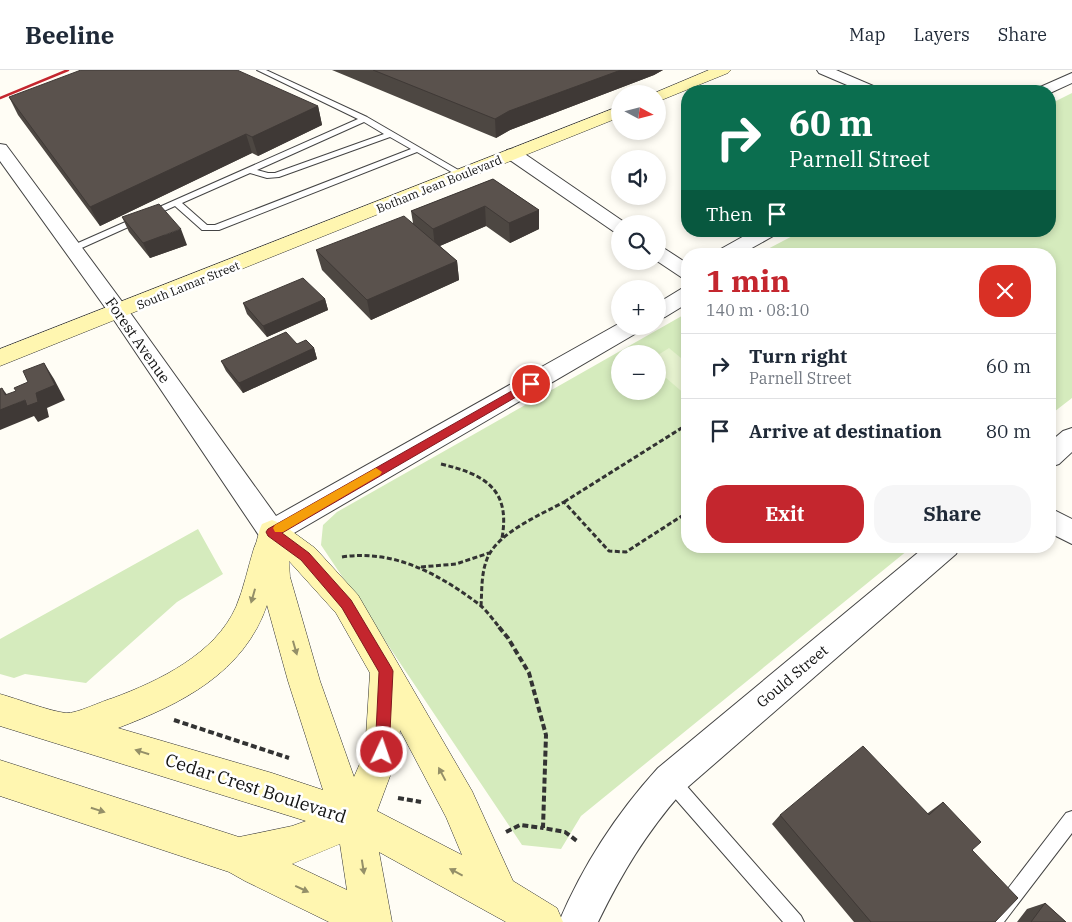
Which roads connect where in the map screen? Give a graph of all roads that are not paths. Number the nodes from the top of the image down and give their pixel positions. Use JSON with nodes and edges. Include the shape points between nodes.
{"nodes":[{"id":1,"x":260,"y":70,"type":"edge"},
{"id":2,"x":723,"y":70,"type":"edge"},
{"id":3,"x":824,"y":70,"type":"edge"},
{"id":4,"x":1072,"y":77,"type":"edge"},
{"id":5,"x":686,"y":85,"type":"edge"},
{"id":6,"x":859,"y":85,"type":"edge"},
{"id":7,"x":1055,"y":85,"type":"edge"},
{"id":8,"x":681,"y":87,"type":"edge"},
{"id":9,"x":666,"y":93,"type":"edge"},
{"id":10,"x":611,"y":115,"type":"edge"},
{"id":11,"x":364,"y":119,"type":"junction"},
{"id":12,"x":391,"y":134,"type":"junction"},
{"id":13,"x":0,"y":149,"type":"edge"},
{"id":14,"x":418,"y":149,"type":"junction"},
{"id":15,"x":513,"y":154,"type":"junction"},
{"id":16,"x":250,"y":170,"type":"junction"},
{"id":17,"x":463,"y":175,"type":"junction"},
{"id":18,"x":176,"y":203,"type":"junction"},
{"id":19,"x":611,"y":221,"type":"edge"},
{"id":20,"x":757,"y":237,"type":"edge"},
{"id":21,"x":737,"y":248,"type":"edge"},
{"id":22,"x":72,"y":249,"type":"junction"},
{"id":23,"x":257,"y":257,"type":"joint"},
{"id":24,"x":666,"y":258,"type":"edge"},
{"id":25,"x":681,"y":268,"type":"edge"},
{"id":26,"x":681,"y":298,"type":"edge"},
{"id":27,"x":666,"y":307,"type":"edge"},
{"id":28,"x":119,"y":312,"type":"junction"},
{"id":29,"x":616,"y":335,"type":"edge"},
{"id":30,"x":0,"y":358,"type":"edge"},
{"id":31,"x":1072,"y":437,"type":"edge"},
{"id":32,"x":1056,"y":452,"type":"edge"},
{"id":33,"x":1056,"y":523,"type":"edge"},
{"id":34,"x":272,"y":532,"type":"junction"},
{"id":35,"x":1072,"y":533,"type":"edge"},
{"id":36,"x":938,"y":553,"type":"edge"},
{"id":37,"x":386,"y":671,"type":"junction"},
{"id":38,"x":0,"y":710,"type":"edge"},
{"id":39,"x":68,"y":730,"type":"junction"},
{"id":40,"x":0,"y":778,"type":"edge"},
{"id":41,"x":670,"y":780,"type":"junction"},
{"id":42,"x":355,"y":819,"type":"junction"},
{"id":43,"x":1072,"y":819,"type":"edge"},
{"id":44,"x":239,"y":856,"type":"junction"},
{"id":45,"x":499,"y":895,"type":"junction"},
{"id":46,"x":371,"y":922,"type":"edge"},
{"id":47,"x":543,"y":922,"type":"edge"},
{"id":48,"x":578,"y":922,"type":"edge"},
{"id":49,"x":795,"y":922,"type":"edge"},
{"id":50,"x":993,"y":922,"type":"edge"}],
"edges":[{"from":1,"to":11,"type":"lane"},
{"from":2,"to":5,"type":"main road"},
{"from":3,"to":6,"type":"street"},
{"from":4,"to":7,"type":"street"},
{"from":8,"to":9,"type":"main road"},
{"from":10,"to":15,"type":"main road","name":"Botham Jean Boulevard"},
{"from":11,"to":12,"type":"lane"},
{"from":11,"to":16,"type":"lane"},
{"from":12,"to":14,"type":"lane"},
{"from":12,"to":16,"type":"lane","via":[[276,175]]},
{"from":13,"to":22,"type":"street","name":"Forest Avenue"},
{"from":14,"to":17,"type":"lane"},
{"from":14,"to":18,"type":"lane","via":[[216,228],[205,228]]},
{"from":15,"to":17,"type":"main road","name":"Botham Jean Boulevard"},
{"from":15,"to":19,"type":"street"},
{"from":16,"to":18,"type":"lane"},
{"from":17,"to":23,"type":"main road","name":"Botham Jean Boulevard"},
{"from":18,"to":22,"type":"lane"},
{"from":20,"to":21,"type":"street"},
{"from":22,"to":28,"type":"street","name":"Forest Avenue"},
{"from":23,"to":28,"type":"main road","name":"South Lamar Street"},
{"from":24,"to":25,"type":"street"},
{"from":26,"to":27,"type":"street"},
{"from":28,"to":30,"type":"main road"},
{"from":28,"to":34,"type":"street","name":"Forest Avenue"},
{"from":29,"to":34,"type":"street"},
{"from":31,"to":32,"type":"street"},
{"from":33,"to":35,"type":"street"},
{"from":34,"to":37,"type":"main road","via":[[305,557],[347,604]]},
{"from":34,"to":39,"type":"main road","one_way":true,"via":[[247,617],[225,648],[194,677],[156,698]]},
{"from":34,"to":42,"type":"main road","one_way":true,"via":[[275,577],[304,681],[335,776]]},
{"from":36,"to":41,"type":"street","name":"Gould Street"},
{"from":37,"to":42,"type":"main road","via":[[382,752]]},
{"from":45,"to":37,"type":"main road","one_way":true,"via":[[459,804]]},
{"from":38,"to":39,"type":"main road","name":"Cedar Crest Boulevard"},
{"from":42,"to":39,"type":"main road","name":"Cedar Crest Boulevard","one_way":true},
{"from":40,"to":44,"type":"main road","one_way":true},
{"from":41,"to":48,"type":"street","name":"Gould Street","via":[[643,810],[603,872]]},
{"from":41,"to":49,"type":"lane"},
{"from":42,"to":44,"type":"main road","via":[[292,845]]},
{"from":45,"to":42,"type":"main road","name":"Cedar Crest Boulevard","one_way":true},
{"from":42,"to":46,"type":"main road","one_way":true},
{"from":43,"to":50,"type":"lane"},
{"from":44,"to":46,"type":"main road","one_way":true},
{"from":45,"to":47,"type":"main road","name":"Cedar Crest Boulevard"}]}
